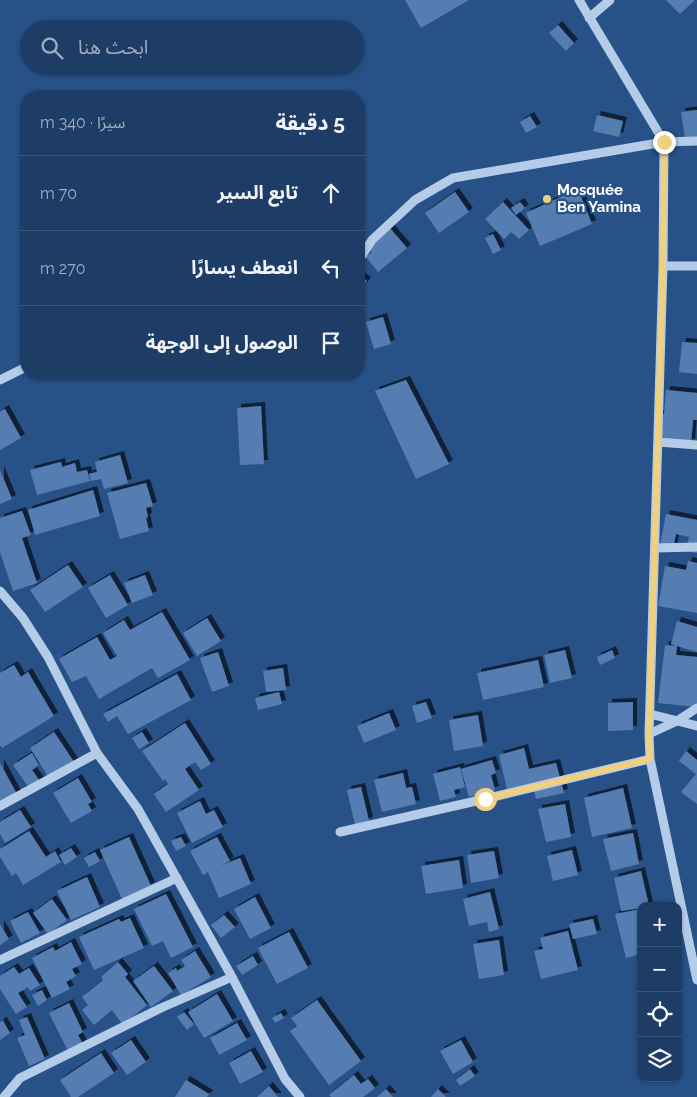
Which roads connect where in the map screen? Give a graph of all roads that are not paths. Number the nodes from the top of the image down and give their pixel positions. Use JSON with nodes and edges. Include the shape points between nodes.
{"nodes":[{"id":1,"x":579,"y":0,"type":"edge"},
{"id":2,"x":610,"y":0,"type":"edge"},
{"id":3,"x":589,"y":18,"type":"junction"},
{"id":4,"x":697,"y":141,"type":"edge"},
{"id":5,"x":664,"y":142,"type":"junction"},
{"id":6,"x":365,"y":251,"type":"edge"},
{"id":7,"x":663,"y":266,"type":"junction"},
{"id":8,"x":697,"y":266,"type":"edge"},
{"id":9,"x":20,"y":371,"type":"edge"},
{"id":10,"x":0,"y":380,"type":"edge"},
{"id":11,"x":658,"y":442,"type":"junction"},
{"id":12,"x":697,"y":445,"type":"edge"},
{"id":13,"x":697,"y":547,"type":"edge"},
{"id":14,"x":655,"y":548,"type":"junction"},
{"id":15,"x":0,"y":591,"type":"edge"},
{"id":16,"x":697,"y":708,"type":"edge"},
{"id":17,"x":650,"y":714,"type":"junction"},
{"id":18,"x":676,"y":720,"type":"junction"},
{"id":19,"x":697,"y":726,"type":"edge"},
{"id":20,"x":649,"y":734,"type":"junction"},
{"id":21,"x":97,"y":753,"type":"junction"},
{"id":22,"x":650,"y":759,"type":"junction"},
{"id":23,"x":0,"y":806,"type":"edge"},
{"id":24,"x":340,"y":832,"type":"dead end"},
{"id":25,"x":177,"y":878,"type":"junction"},
{"id":26,"x":0,"y":960,"type":"edge"},
{"id":27,"x":695,"y":966,"type":"edge"},
{"id":28,"x":232,"y":977,"type":"junction"},
{"id":29,"x":697,"y":980,"type":"edge"},
{"id":30,"x":4,"y":1097,"type":"edge"},
{"id":31,"x":300,"y":1097,"type":"edge"}],
"edges":[{"from":1,"to":3,"type":"street"},
{"from":2,"to":3,"type":"street"},
{"from":3,"to":5,"type":"street"},
{"from":4,"to":5,"type":"street"},
{"from":5,"to":6,"type":"street","via":[[453,178],[415,200],[372,240]]},
{"from":5,"to":7,"type":"street"},
{"from":7,"to":8,"type":"street"},
{"from":7,"to":11,"type":"street"},
{"from":9,"to":10,"type":"street"},
{"from":11,"to":12,"type":"street"},
{"from":11,"to":14,"type":"street"},
{"from":13,"to":14,"type":"street"},
{"from":14,"to":17,"type":"street"},
{"from":15,"to":21,"type":"street","via":[[23,618],[48,657]]},
{"from":16,"to":18,"type":"street"},
{"from":17,"to":18,"type":"street"},
{"from":17,"to":20,"type":"street"},
{"from":18,"to":19,"type":"street"},
{"from":18,"to":20,"type":"street"},
{"from":20,"to":22,"type":"street"},
{"from":21,"to":23,"type":"street"},
{"from":21,"to":25,"type":"street","via":[[138,809]]},
{"from":22,"to":24,"type":"street"},
{"from":22,"to":27,"type":"street"},
{"from":25,"to":26,"type":"street"},
{"from":25,"to":28,"type":"street"},
{"from":27,"to":29,"type":"street"},
{"from":28,"to":30,"type":"street","via":[[161,1008],[20,1078]]},
{"from":28,"to":31,"type":"street","via":[[285,1079]]}]}
